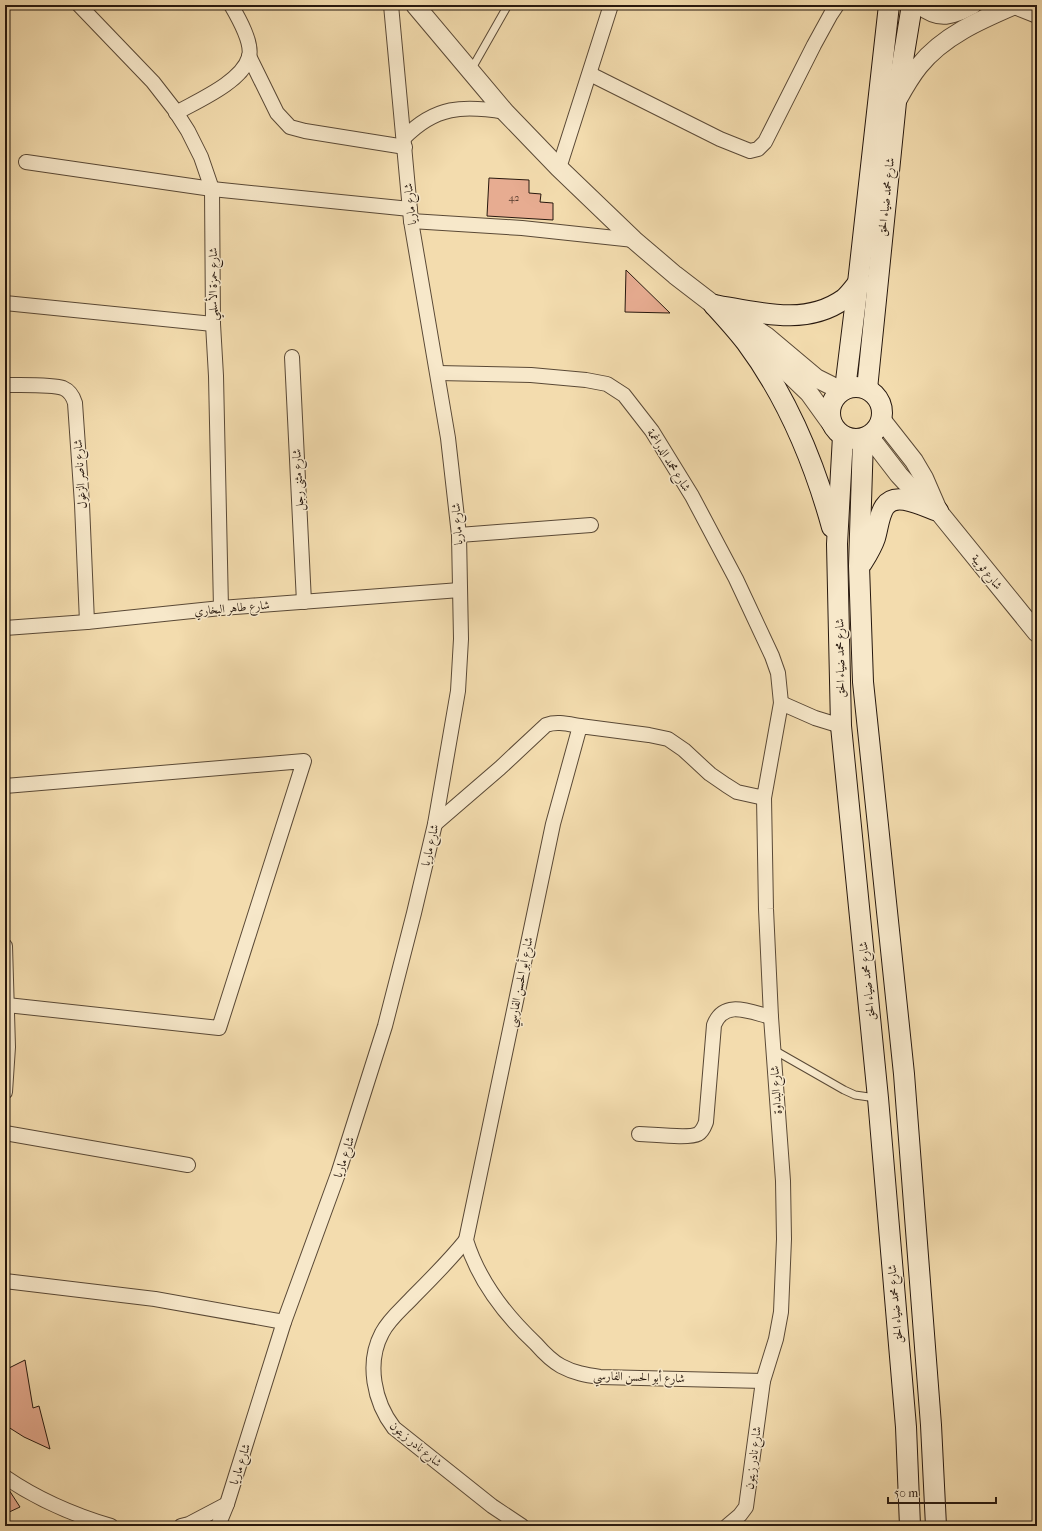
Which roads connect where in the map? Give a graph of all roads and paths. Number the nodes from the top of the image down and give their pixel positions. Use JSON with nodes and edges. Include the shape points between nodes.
{"nodes":[{"id":1,"x":79,"y":5,"type":"edge"},
{"id":2,"x":231,"y":5,"type":"edge"},
{"id":3,"x":391,"y":5,"type":"edge"},
{"id":4,"x":415,"y":5,"type":"edge"},
{"id":5,"x":508,"y":5,"type":"edge"},
{"id":6,"x":611,"y":5,"type":"edge"},
{"id":7,"x":837,"y":5,"type":"edge"},
{"id":8,"x":889,"y":5,"type":"edge"},
{"id":9,"x":912,"y":5,"type":"edge"},
{"id":10,"x":920,"y":5,"type":"edge"},
{"id":11,"x":972,"y":5,"type":"edge"},
{"id":12,"x":1013,"y":6,"type":"edge"},
{"id":13,"x":1037,"y":16,"type":"edge"},
{"id":14,"x":249,"y":56,"type":"junction"},
{"id":15,"x":470,"y":72,"type":"junction"},
{"id":16,"x":590,"y":74,"type":"junction"},
{"id":17,"x":896,"y":102,"type":"junction"},
{"id":18,"x":505,"y":112,"type":"junction"},
{"id":19,"x":176,"y":113,"type":"junction"},
{"id":20,"x":404,"y":143,"type":"junction"},
{"id":21,"x":26,"y":162,"type":"dead end"},
{"id":22,"x":559,"y":168,"type":"junction"},
{"id":23,"x":212,"y":189,"type":"junction"},
{"id":24,"x":411,"y":215,"type":"junction"},
{"id":25,"x":634,"y":240,"type":"junction"},
{"id":26,"x":868,"y":283,"type":"junction"},
{"id":27,"x":5,"y":303,"type":"edge"},
{"id":28,"x":714,"y":305,"type":"junction"},
{"id":29,"x":213,"y":324,"type":"junction"},
{"id":30,"x":743,"y":324,"type":"junction"},
{"id":31,"x":292,"y":357,"type":"dead end"},
{"id":32,"x":438,"y":373,"type":"junction"},
{"id":33,"x":5,"y":385,"type":"edge"},
{"id":34,"x":867,"y":389,"type":"junction"},
{"id":35,"x":843,"y":390,"type":"junction"},
{"id":36,"x":882,"y":419,"type":"junction"},
{"id":37,"x":837,"y":430,"type":"junction"},
{"id":38,"x":866,"y":437,"type":"junction"},
{"id":39,"x":938,"y":511,"type":"junction"},
{"id":40,"x":591,"y":525,"type":"dead end"},
{"id":41,"x":459,"y":535,"type":"junction"},
{"id":42,"x":837,"y":544,"type":"junction"},
{"id":43,"x":859,"y":566,"type":"junction"},
{"id":44,"x":460,"y":590,"type":"junction"},
{"id":45,"x":304,"y":602,"type":"junction"},
{"id":46,"x":221,"y":608,"type":"junction"},
{"id":47,"x":87,"y":622,"type":"junction"},
{"id":48,"x":5,"y":628,"type":"edge"},
{"id":49,"x":1037,"y":633,"type":"edge"},
{"id":50,"x":781,"y":703,"type":"junction"},
{"id":51,"x":580,"y":726,"type":"junction"},
{"id":52,"x":841,"y":726,"type":"junction"},
{"id":53,"x":5,"y":786,"type":"edge"},
{"id":54,"x":764,"y":798,"type":"junction"},
{"id":55,"x":435,"y":824,"type":"junction"},
{"id":56,"x":5,"y":946,"type":"edge"},
{"id":57,"x":7,"y":1005,"type":"junction"},
{"id":58,"x":771,"y":1017,"type":"junction"},
{"id":59,"x":774,"y":1050,"type":"junction"},
{"id":60,"x":5,"y":1092,"type":"edge"},
{"id":61,"x":878,"y":1098,"type":"junction"},
{"id":62,"x":5,"y":1133,"type":"edge"},
{"id":63,"x":639,"y":1134,"type":"dead end"},
{"id":64,"x":188,"y":1165,"type":"dead end"},
{"id":65,"x":466,"y":1240,"type":"junction"},
{"id":66,"x":5,"y":1281,"type":"edge"},
{"id":67,"x":284,"y":1322,"type":"junction"},
{"id":68,"x":763,"y":1381,"type":"junction"},
{"id":69,"x":5,"y":1477,"type":"edge"},
{"id":70,"x":227,"y":1504,"type":"junction"},
{"id":71,"x":96,"y":1523,"type":"edge"},
{"id":72,"x":111,"y":1526,"type":"edge"},
{"id":73,"x":181,"y":1526,"type":"edge"},
{"id":74,"x":218,"y":1526,"type":"edge"},
{"id":75,"x":522,"y":1526,"type":"edge"},
{"id":76,"x":727,"y":1526,"type":"edge"},
{"id":77,"x":910,"y":1526,"type":"edge"},
{"id":78,"x":936,"y":1526,"type":"edge"}],
"edges":[{"from":1,"to":19,"type":"street","name":"شارع حمزة الأسلمي","via":[[153,82]]},
{"from":2,"to":14,"type":"street","via":[[242,25]]},
{"from":3,"to":20,"type":"street","name":"شارع ماريا"},
{"from":4,"to":15,"type":"street"},
{"from":5,"to":15,"type":"lane"},
{"from":6,"to":16,"type":"street"},
{"from":7,"to":16,"type":"street","via":[[765,142],[758,149],[750,151],[720,139]]},
{"from":8,"to":26,"type":"main road","name":"شارع محمد ضياء الحق"},
{"from":9,"to":17,"type":"main road","name":"شارع محمد ضياء الحق"},
{"from":10,"to":11,"type":"street","via":[[932,13],[944,16]]},
{"from":12,"to":13,"type":"street"},
{"from":12,"to":17,"type":"street","via":[[973,24],[933,51],[908,81]]},
{"from":14,"to":19,"type":"street","via":[[242,69],[229,82]]},
{"from":14,"to":20,"type":"street","via":[[277,113],[290,127],[305,132]]},
{"from":15,"to":18,"type":"street"},
{"from":16,"to":22,"type":"street"},
{"from":17,"to":26,"type":"main road","name":"شارع محمد ضياء الحق"},
{"from":18,"to":20,"type":"street","via":[[479,108],[453,110],[426,119]]},
{"from":18,"to":22,"type":"street"},
{"from":19,"to":23,"type":"street","name":"شارع حمزة الأسلمي","via":[[201,156]]},
{"from":20,"to":24,"type":"street","name":"شارع ماريا"},
{"from":21,"to":23,"type":"street"},
{"from":22,"to":25,"type":"street"},
{"from":23,"to":24,"type":"street"},
{"from":23,"to":29,"type":"street","name":"شارع حمزة الأسلمي"},
{"from":24,"to":25,"type":"street"},
{"from":24,"to":32,"type":"street","name":"شارع ماريا"},
{"from":25,"to":28,"type":"street"},
{"from":26,"to":28,"type":"main road","via":[[824,309],[803,315],[772,316]]},
{"from":26,"to":34,"type":"main road","name":"شارع محمد ضياء الحق"},
{"from":26,"to":35,"type":"main road","name":"شارع محمد ضياء الحق"},
{"from":27,"to":29,"type":"street"},
{"from":28,"to":30,"type":"street"},
{"from":28,"to":42,"type":"main road","via":[[746,342],[792,418],[815,473]]},
{"from":29,"to":46,"type":"street","name":"شارع حمزة الأسلمي"},
{"from":30,"to":35,"type":"street","via":[[766,336],[816,378]]},
{"from":30,"to":37,"type":"street","via":[[752,337],[809,393]]},
{"from":31,"to":45,"type":"street","name":"شارع مثنى رجل"},
{"from":32,"to":41,"type":"street","name":"شارع ماريا"},
{"from":32,"to":50,"type":"street","name":"شارع محمد الدراغمة","via":[[531,375],[586,380],[607,384],[624,395],[652,431],[692,496],[736,579],[772,656],[778,673]]},
{"from":33,"to":47,"type":"street","name":"شارع ناصر الزغول","via":[[57,386],[67,390],[75,403]]},
{"from":34,"to":35,"type":"main road","via":[[852,387]]},
{"from":34,"to":36,"type":"main road","via":[[878,398]]},
{"from":35,"to":37,"type":"main road","via":[[834,397],[830,409],[830,417]]},
{"from":36,"to":38,"type":"main road","via":[[875,432]]},
{"from":36,"to":39,"type":"street","name":"شارع ثويبة","via":[[914,461],[927,483]]},
{"from":37,"to":38,"type":"main road","via":[[849,439]]},
{"from":37,"to":42,"type":"main road","name":"شارع محمد ضياء الحق"},
{"from":38,"to":39,"type":"street","name":"شارع ثويبة","via":[[912,489]]},
{"from":38,"to":43,"type":"main road","name":"شارع محمد ضياء الحق"},
{"from":39,"to":43,"type":"main road","via":[[900,499],[888,503],[881,513],[871,548]]},
{"from":39,"to":49,"type":"street","name":"شارع ثويبة"},
{"from":40,"to":41,"type":"street"},
{"from":41,"to":44,"type":"street","name":"شارع ماريا"},
{"from":42,"to":52,"type":"main road","name":"شارع محمد ضياء الحق"},
{"from":43,"to":78,"type":"main road","name":"شارع محمد ضياء الحق","via":[[863,682],[904,1074],[931,1425]]},
{"from":44,"to":45,"type":"street","name":"شارع طاهر البخاري"},
{"from":44,"to":55,"type":"street","name":"شارع ماريا","via":[[458,691]]},
{"from":45,"to":46,"type":"street","name":"شارع طاهر البخاري"},
{"from":46,"to":47,"type":"street","name":"شارع طاهر البخاري"},
{"from":47,"to":48,"type":"street","name":"شارع طاهر البخاري"},
{"from":50,"to":52,"type":"street"},
{"from":50,"to":54,"type":"street"},
{"from":51,"to":54,"type":"street","via":[[649,734],[668,739],[710,774],[737,792]]},
{"from":51,"to":55,"type":"street","via":[[563,723],[546,725]]},
{"from":51,"to":65,"type":"street","name":"شارع أبو الحسن الفارسي","via":[[551,832]]},
{"from":52,"to":61,"type":"main road","name":"شارع محمد ضياء الحق"},
{"from":53,"to":57,"type":"street","via":[[304,761],[219,1028]]},
{"from":54,"to":58,"type":"street","name":"شارع البداوة"},
{"from":55,"to":67,"type":"street","name":"شارع ماريا","via":[[385,1026],[338,1174]]},
{"from":56,"to":57,"type":"street"},
{"from":57,"to":60,"type":"street"},
{"from":58,"to":59,"type":"street","name":"شارع البداوة"},
{"from":58,"to":63,"type":"street","via":[[731,1009],[717,1018],[714,1025],[706,1122],[703,1130],[697,1135],[689,1136]]},
{"from":59,"to":61,"type":"lane","via":[[844,1090],[867,1098]]},
{"from":59,"to":68,"type":"street","name":"شارع البداوة","via":[[783,1181],[783,1278],[776,1339]]},
{"from":61,"to":77,"type":"main road","name":"شارع محمد ضياء الحق","via":[[906,1427]]},
{"from":62,"to":64,"type":"street"},
{"from":65,"to":68,"type":"street","name":"شارع أبو الحسن الفارسي","via":[[480,1274],[510,1319],[560,1366],[582,1375],[600,1377]]},
{"from":65,"to":75,"type":"street","name":"شارع نادر زيتون","via":[[450,1260],[392,1318],[381,1334],[373,1371],[375,1391],[387,1419],[394,1428],[492,1506]]},
{"from":66,"to":67,"type":"street","via":[[155,1299]]},
{"from":67,"to":70,"type":"street","name":"شارع ماريا"},
{"from":68,"to":76,"type":"street","name":"شارع نادر زيتون","via":[[746,1507]]},
{"from":69,"to":71,"type":"street","via":[[29,1493]]},
{"from":70,"to":73,"type":"street"},
{"from":70,"to":74,"type":"street","name":"شارع ماريا"},
{"from":71,"to":72,"type":"street"}]}
